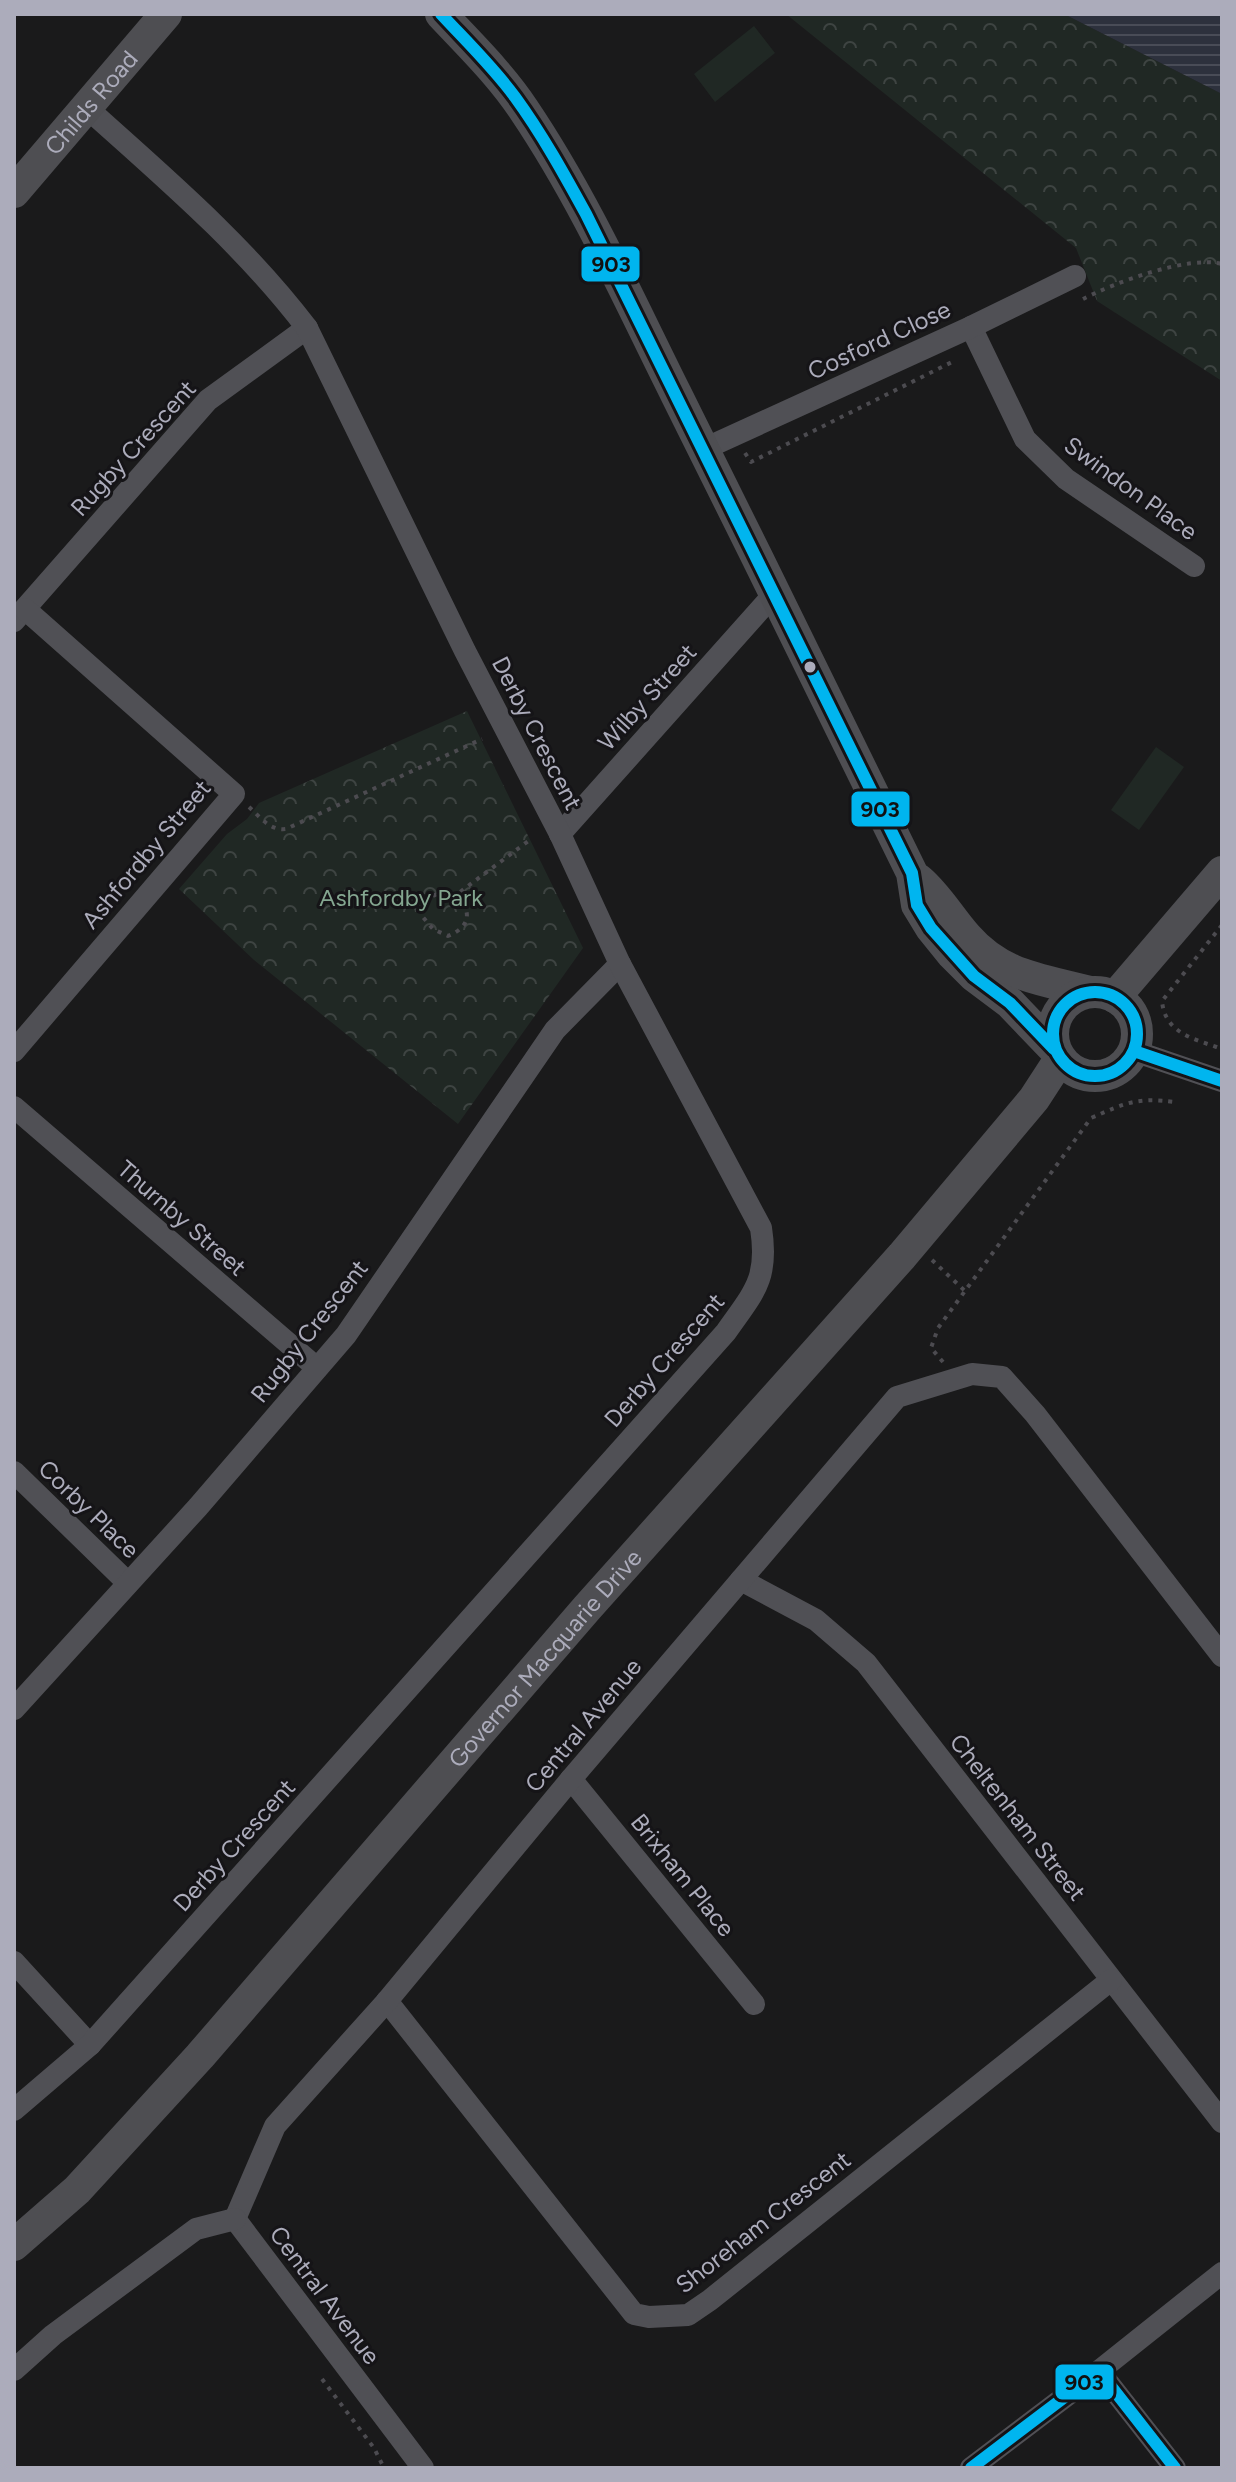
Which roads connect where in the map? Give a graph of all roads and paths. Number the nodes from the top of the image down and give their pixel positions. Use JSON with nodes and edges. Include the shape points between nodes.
{"nodes":[{"id":1,"x":166,"y":14,"type":"edge"},
{"id":2,"x":441,"y":14,"type":"edge"},
{"id":3,"x":87,"y":108,"type":"junction"},
{"id":4,"x":14,"y":192,"type":"edge"},
{"id":5,"x":1222,"y":264,"type":"edge"},
{"id":6,"x":1075,"y":276,"type":"dead end"},
{"id":7,"x":1099,"y":291,"type":"dead end"},
{"id":8,"x":971,"y":327,"type":"junction"},
{"id":9,"x":307,"y":328,"type":"junction"},
{"id":10,"x":956,"y":360,"type":"dead end"},
{"id":11,"x":704,"y":449,"type":"junction"},
{"id":12,"x":751,"y":462,"type":"dead end"},
{"id":13,"x":1194,"y":566,"type":"dead end"},
{"id":14,"x":774,"y":594,"type":"junction"},
{"id":15,"x":20,"y":615,"type":"edge"},
{"id":16,"x":482,"y":739,"type":"dead end"},
{"id":17,"x":234,"y":794,"type":"junction"},
{"id":18,"x":560,"y":834,"type":"junction"},
{"id":19,"x":531,"y":839,"type":"dead end"},
{"id":20,"x":1222,"y":872,"type":"edge"},
{"id":21,"x":912,"y":873,"type":"junction"},
{"id":22,"x":456,"y":895,"type":"junction"},
{"id":23,"x":1222,"y":925,"type":"edge"},
{"id":24,"x":620,"y":964,"type":"junction"},
{"id":25,"x":1102,"y":994,"type":"junction"},
{"id":26,"x":1222,"y":1049,"type":"edge"},
{"id":27,"x":14,"y":1051,"type":"edge"},
{"id":28,"x":1134,"y":1051,"type":"junction"},
{"id":29,"x":1057,"y":1054,"type":"junction"},
{"id":30,"x":1222,"y":1081,"type":"edge"},
{"id":31,"x":1175,"y":1102,"type":"dead end"},
{"id":32,"x":14,"y":1107,"type":"edge"},
{"id":33,"x":930,"y":1258,"type":"dead end"},
{"id":34,"x":965,"y":1291,"type":"junction"},
{"id":35,"x":947,"y":1367,"type":"dead end"},
{"id":36,"x":317,"y":1368,"type":"junction"},
{"id":37,"x":14,"y":1472,"type":"edge"},
{"id":38,"x":741,"y":1580,"type":"junction"},
{"id":39,"x":128,"y":1583,"type":"junction"},
{"id":40,"x":1222,"y":1656,"type":"edge"},
{"id":41,"x":14,"y":1709,"type":"edge"},
{"id":42,"x":571,"y":1779,"type":"junction"},
{"id":43,"x":14,"y":1962,"type":"edge"},
{"id":44,"x":1111,"y":1980,"type":"junction"},
{"id":45,"x":387,"y":2001,"type":"junction"},
{"id":46,"x":754,"y":2004,"type":"dead end"},
{"id":47,"x":90,"y":2045,"type":"junction"},
{"id":48,"x":14,"y":2110,"type":"edge"},
{"id":49,"x":1222,"y":2122,"type":"edge"},
{"id":50,"x":235,"y":2219,"type":"junction"},
{"id":51,"x":14,"y":2245,"type":"edge"},
{"id":52,"x":1222,"y":2273,"type":"edge"},
{"id":53,"x":14,"y":2370,"type":"edge"},
{"id":54,"x":1099,"y":2371,"type":"junction"},
{"id":55,"x":322,"y":2379,"type":"dead end"},
{"id":56,"x":384,"y":2468,"type":"edge"},
{"id":57,"x":423,"y":2468,"type":"edge"},
{"id":58,"x":971,"y":2468,"type":"edge"},
{"id":59,"x":1175,"y":2468,"type":"edge"}],
"edges":[{"from":1,"to":3,"type":"main road","name":"Childs Road"},
{"from":2,"to":11,"type":"main road","via":[[523,108],[559,165]]},
{"from":3,"to":4,"type":"main road","name":"Childs Road"},
{"from":3,"to":9,"type":"street","name":"Derby Crescent","via":[[226,234]]},
{"from":5,"to":7,"type":"path","via":[[1160,269]]},
{"from":6,"to":8,"type":"street","name":"Cosford Close"},
{"from":8,"to":11,"type":"street","name":"Cosford Close"},
{"from":8,"to":13,"type":"street","name":"Swindon Place","via":[[1025,439],[1066,479]]},
{"from":9,"to":15,"type":"street","name":"Rugby Crescent","via":[[208,400]]},
{"from":9,"to":18,"type":"street","name":"Derby Crescent"},
{"from":10,"to":12,"type":"path"},
{"from":11,"to":14,"type":"main road"},
{"from":14,"to":18,"type":"street","name":"Wilby Street"},
{"from":14,"to":21,"type":"main road"},
{"from":15,"to":17,"type":"street","name":"Ashfordby Street"},
{"from":16,"to":17,"type":"path","via":[[286,829],[269,825]]},
{"from":17,"to":27,"type":"street","name":"Ashfordby Street"},
{"from":18,"to":24,"type":"street","name":"Derby Crescent"},
{"from":19,"to":22,"type":"path"},
{"from":20,"to":25,"type":"main road"},
{"from":21,"to":25,"type":"main road","via":[[994,961],[1026,977]]},
{"from":21,"to":29,"type":"main road","via":[[917,905],[931,928]]},
{"from":22,"to":22,"type":"path","via":[[464,903],[466,918],[459,932],[448,936],[426,923],[422,907],[438,893]]},
{"from":23,"to":26,"type":"path","via":[[1162,1001],[1175,1030]]},
{"from":24,"to":36,"type":"street","name":"Rugby Crescent","via":[[555,1030],[346,1335]]},
{"from":24,"to":47,"type":"street","name":"Derby Crescent","via":[[761,1228],[764,1259],[758,1285],[726,1332]]},
{"from":25,"to":28,"type":"main road","via":[[1125,1004],[1137,1026]]},
{"from":25,"to":29,"type":"main road","via":[[1077,995],[1066,1002],[1053,1024]]},
{"from":28,"to":29,"type":"main road","via":[[1106,1076],[1093,1077],[1069,1069]]},
{"from":28,"to":30,"type":"street"},
{"from":29,"to":51,"type":"main road","name":"Governor Macquarie Drive","via":[[1034,1099],[902,1256],[587,1608],[200,2056],[77,2190]]},
{"from":31,"to":34,"type":"path","via":[[1148,1099],[1091,1118]]},
{"from":32,"to":36,"type":"street","name":"Thurnby Street"},
{"from":33,"to":34,"type":"path"},
{"from":34,"to":35,"type":"path","via":[[938,1328],[931,1348]]},
{"from":36,"to":39,"type":"street","name":"Rugby Crescent"},
{"from":37,"to":39,"type":"street","name":"Corby Place"},
{"from":38,"to":40,"type":"street","name":"Central Avenue","via":[[897,1397],[972,1374],[1002,1377]]},
{"from":38,"to":42,"type":"street","name":"Central Avenue"},
{"from":38,"to":44,"type":"street","name":"Cheltenham Street","via":[[816,1620],[866,1663]]},
{"from":39,"to":41,"type":"street","name":"Rugby Crescent"},
{"from":42,"to":45,"type":"street","name":"Central Avenue"},
{"from":42,"to":46,"type":"street","name":"Brixham Place"},
{"from":43,"to":47,"type":"street"},
{"from":44,"to":45,"type":"street","name":"Shoreham Crescent","via":[[710,2300],[688,2315],[649,2317],[634,2314]]},
{"from":44,"to":49,"type":"street","name":"Cheltenham Street"},
{"from":45,"to":50,"type":"street","name":"Central Avenue","via":[[275,2126]]},
{"from":47,"to":48,"type":"street","name":"Derby Crescent"},
{"from":50,"to":53,"type":"street","via":[[196,2229]]},
{"from":50,"to":57,"type":"street","name":"Central Avenue"},
{"from":52,"to":54,"type":"street"},
{"from":54,"to":58,"type":"street"},
{"from":54,"to":59,"type":"street"},
{"from":55,"to":56,"type":"path"}]}
